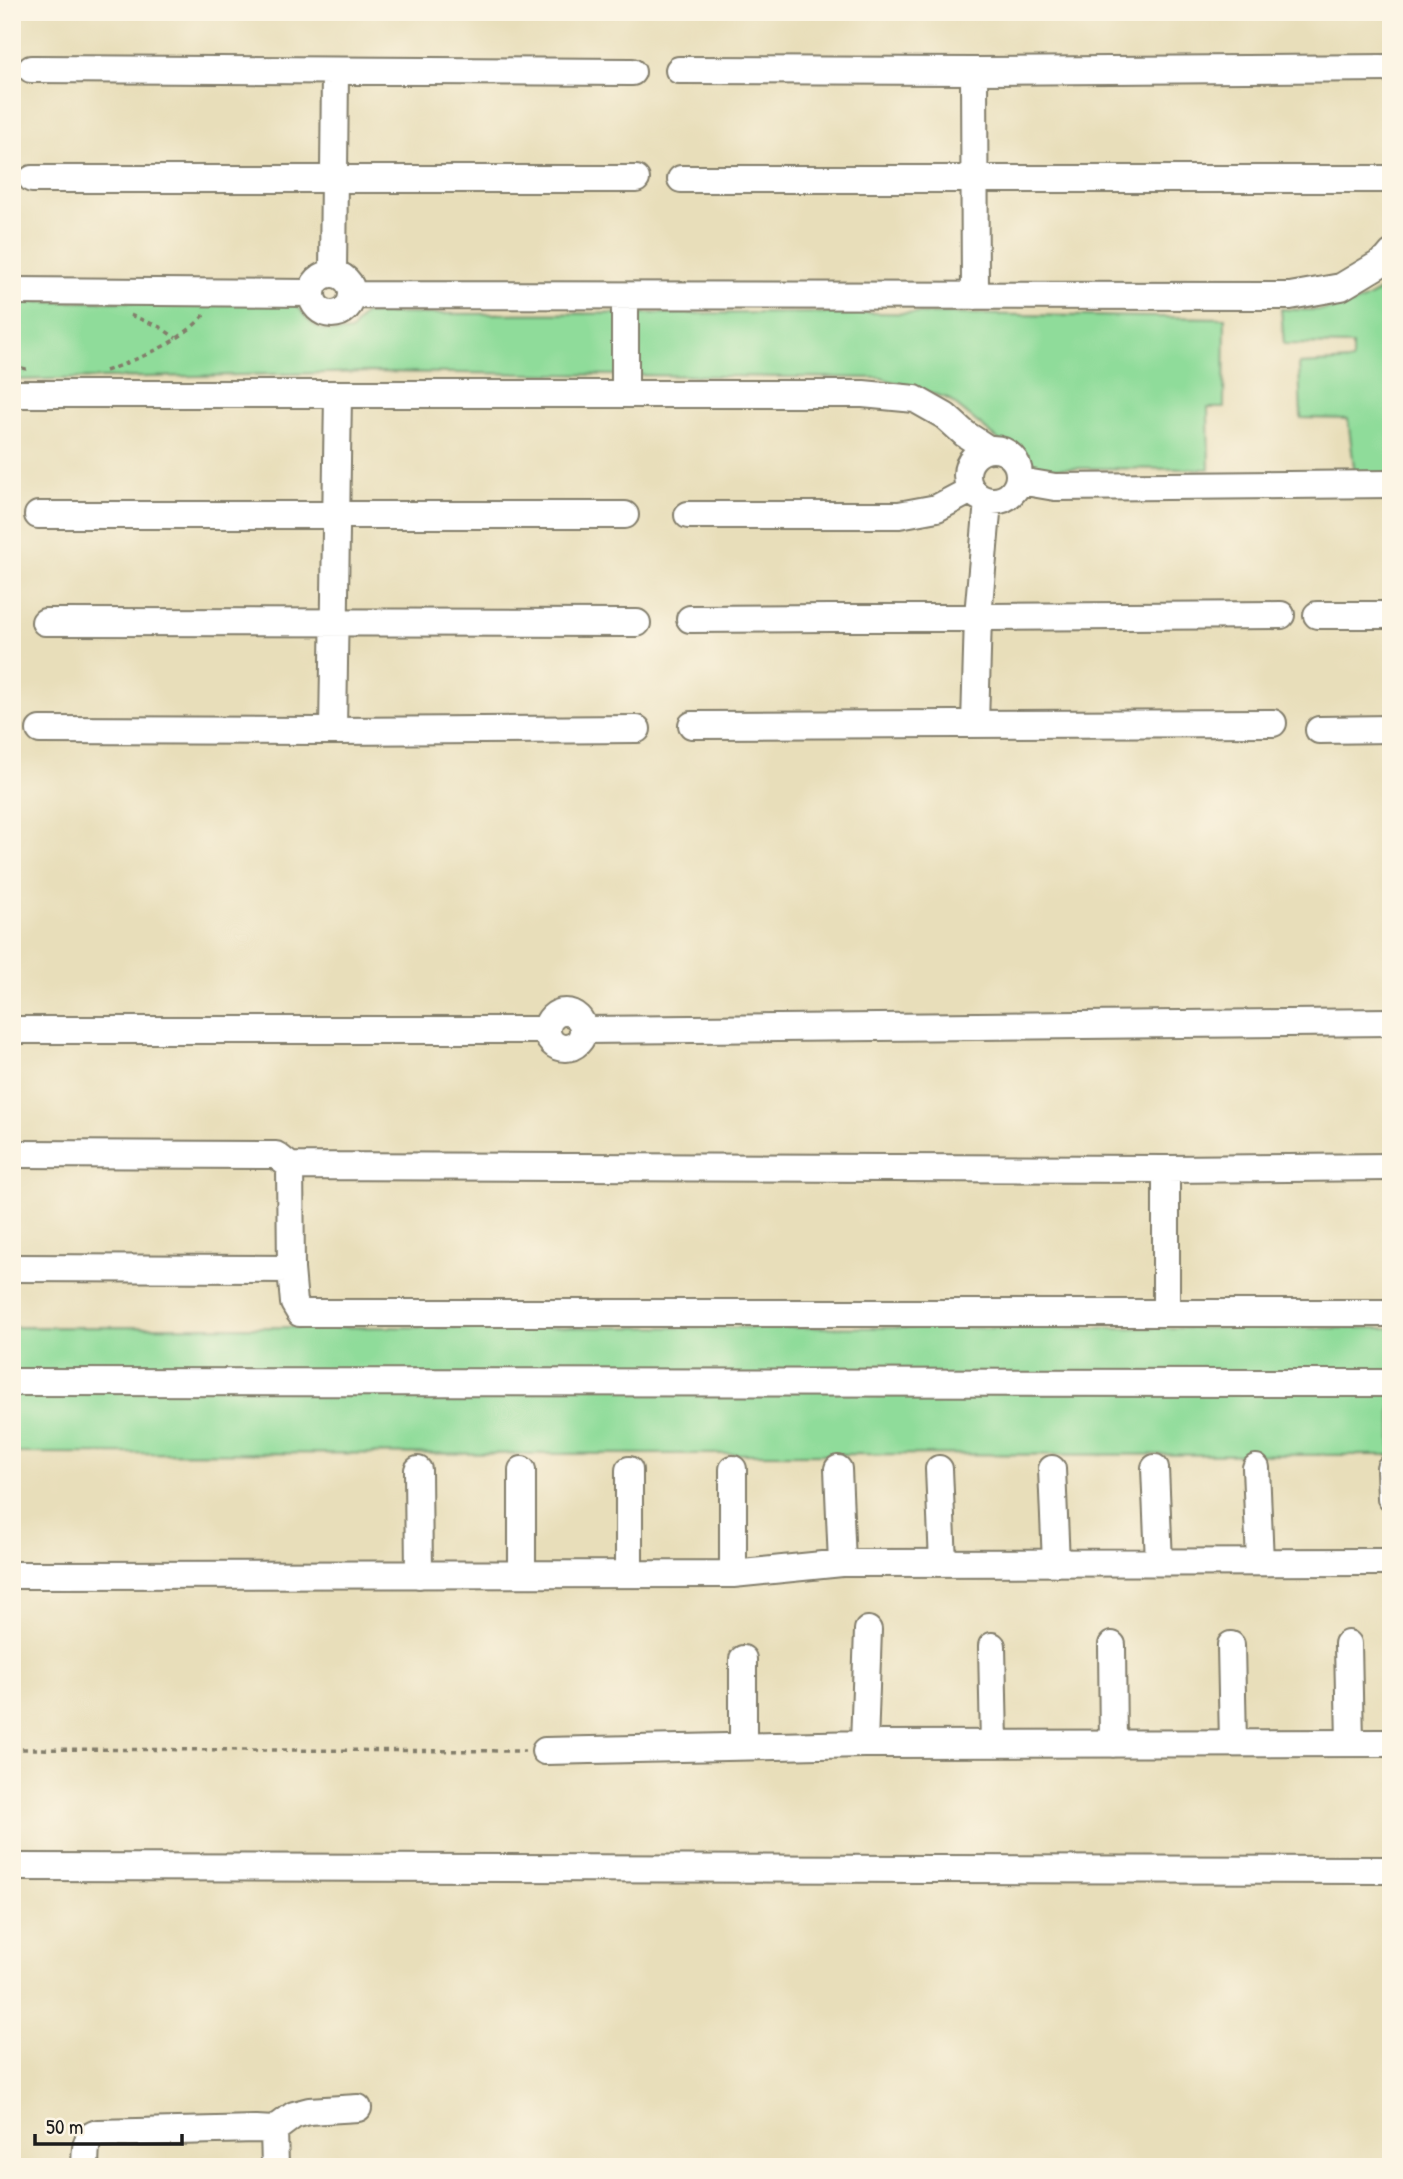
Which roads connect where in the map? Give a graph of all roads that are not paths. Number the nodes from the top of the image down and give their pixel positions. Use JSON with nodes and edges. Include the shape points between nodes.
{"nodes":[{"id":1,"x":1391,"y":68,"type":"edge"},
{"id":2,"x":30,"y":69,"type":"dead end"},
{"id":3,"x":679,"y":70,"type":"dead end"},
{"id":4,"x":974,"y":71,"type":"junction"},
{"id":5,"x":335,"y":72,"type":"junction"},
{"id":6,"x":632,"y":72,"type":"dead end"},
{"id":7,"x":681,"y":178,"type":"dead end"},
{"id":8,"x":32,"y":179,"type":"dead end"},
{"id":9,"x":334,"y":179,"type":"junction"},
{"id":10,"x":636,"y":179,"type":"dead end"},
{"id":11,"x":975,"y":179,"type":"junction"},
{"id":12,"x":1391,"y":179,"type":"edge"},
{"id":13,"x":1391,"y":254,"type":"edge"},
{"id":14,"x":333,"y":274,"type":"junction"},
{"id":15,"x":12,"y":291,"type":"edge"},
{"id":16,"x":311,"y":293,"type":"junction"},
{"id":17,"x":353,"y":295,"type":"junction"},
{"id":18,"x":625,"y":296,"type":"junction"},
{"id":19,"x":975,"y":296,"type":"junction"},
{"id":20,"x":12,"y":394,"type":"edge"},
{"id":21,"x":338,"y":394,"type":"junction"},
{"id":22,"x":625,"y":394,"type":"junction"},
{"id":23,"x":988,"y":449,"type":"junction"},
{"id":24,"x":1020,"y":481,"type":"junction"},
{"id":25,"x":1391,"y":484,"type":"edge"},
{"id":26,"x":979,"y":496,"type":"junction"},
{"id":27,"x":38,"y":515,"type":"dead end"},
{"id":28,"x":336,"y":515,"type":"junction"},
{"id":29,"x":625,"y":515,"type":"dead end"},
{"id":30,"x":688,"y":515,"type":"dead end"},
{"id":31,"x":1281,"y":615,"type":"dead end"},
{"id":32,"x":1317,"y":615,"type":"dead end"},
{"id":33,"x":1391,"y":615,"type":"edge"},
{"id":34,"x":978,"y":616,"type":"junction"},
{"id":35,"x":690,"y":619,"type":"dead end"},
{"id":36,"x":45,"y":622,"type":"dead end"},
{"id":37,"x":334,"y":622,"type":"junction"},
{"id":38,"x":637,"y":623,"type":"dead end"},
{"id":39,"x":1273,"y":723,"type":"dead end"},
{"id":40,"x":692,"y":724,"type":"dead end"},
{"id":41,"x":975,"y":724,"type":"junction"},
{"id":42,"x":637,"y":729,"type":"dead end"},
{"id":43,"x":1391,"y":729,"type":"edge"},
{"id":44,"x":40,"y":730,"type":"dead end"},
{"id":45,"x":1320,"y":730,"type":"dead end"},
{"id":46,"x":332,"y":732,"type":"junction"},
{"id":47,"x":1391,"y":1022,"type":"edge"},
{"id":48,"x":12,"y":1030,"type":"edge"},
{"id":49,"x":12,"y":1154,"type":"edge"},
{"id":50,"x":290,"y":1166,"type":"junction"},
{"id":51,"x":1391,"y":1167,"type":"edge"},
{"id":52,"x":1166,"y":1169,"type":"junction"},
{"id":53,"x":12,"y":1268,"type":"edge"},
{"id":54,"x":291,"y":1269,"type":"junction"},
{"id":55,"x":1166,"y":1313,"type":"junction"},
{"id":56,"x":1391,"y":1313,"type":"edge"},
{"id":57,"x":12,"y":1382,"type":"edge"},
{"id":58,"x":1391,"y":1383,"type":"edge"},
{"id":59,"x":1155,"y":1468,"type":"dead end"},
{"id":60,"x":1256,"y":1468,"type":"dead end"},
{"id":61,"x":1390,"y":1468,"type":"edge"},
{"id":62,"x":733,"y":1469,"type":"dead end"},
{"id":63,"x":838,"y":1469,"type":"dead end"},
{"id":64,"x":939,"y":1469,"type":"dead end"},
{"id":65,"x":1052,"y":1469,"type":"dead end"},
{"id":66,"x":418,"y":1470,"type":"dead end"},
{"id":67,"x":522,"y":1470,"type":"dead end"},
{"id":68,"x":629,"y":1470,"type":"dead end"},
{"id":69,"x":1391,"y":1498,"type":"edge"},
{"id":70,"x":1159,"y":1562,"type":"junction"},
{"id":71,"x":1260,"y":1562,"type":"junction"},
{"id":72,"x":1391,"y":1562,"type":"edge"},
{"id":73,"x":842,"y":1563,"type":"junction"},
{"id":74,"x":943,"y":1563,"type":"junction"},
{"id":75,"x":1056,"y":1563,"type":"junction"},
{"id":76,"x":419,"y":1574,"type":"junction"},
{"id":77,"x":522,"y":1574,"type":"junction"},
{"id":78,"x":629,"y":1574,"type":"junction"},
{"id":79,"x":733,"y":1574,"type":"junction"},
{"id":80,"x":12,"y":1576,"type":"edge"},
{"id":81,"x":868,"y":1630,"type":"dead end"},
{"id":82,"x":1348,"y":1644,"type":"dead end"},
{"id":83,"x":1112,"y":1645,"type":"dead end"},
{"id":84,"x":1231,"y":1645,"type":"dead end"},
{"id":85,"x":992,"y":1646,"type":"dead end"},
{"id":86,"x":743,"y":1659,"type":"dead end"},
{"id":87,"x":1391,"y":1742,"type":"edge"},
{"id":88,"x":1233,"y":1743,"type":"junction"},
{"id":89,"x":1350,"y":1743,"type":"junction"},
{"id":90,"x":864,"y":1744,"type":"junction"},
{"id":91,"x":994,"y":1744,"type":"junction"},
{"id":92,"x":1113,"y":1744,"type":"junction"},
{"id":93,"x":743,"y":1746,"type":"junction"},
{"id":94,"x":545,"y":1751,"type":"road end"},
{"id":95,"x":12,"y":1867,"type":"edge"},
{"id":96,"x":1391,"y":1870,"type":"edge"},
{"id":97,"x":358,"y":2108,"type":"dead end"},
{"id":98,"x":274,"y":2130,"type":"junction"},
{"id":99,"x":85,"y":2167,"type":"edge"},
{"id":100,"x":275,"y":2167,"type":"edge"}],
"edges":[{"from":1,"to":4,"type":"street"},
{"from":2,"to":5,"type":"street"},
{"from":3,"to":4,"type":"street"},
{"from":4,"to":11,"type":"street"},
{"from":5,"to":6,"type":"street"},
{"from":5,"to":9,"type":"street"},
{"from":7,"to":11,"type":"street"},
{"from":8,"to":9,"type":"street"},
{"from":9,"to":10,"type":"street"},
{"from":9,"to":14,"type":"street"},
{"from":11,"to":12,"type":"street"},
{"from":11,"to":19,"type":"street"},
{"from":13,"to":19,"type":"street","via":[[1341,287],[1290,296]]},
{"from":14,"to":16,"type":"street","via":[[318,279]]},
{"from":14,"to":17,"type":"street","via":[[347,281]]},
{"from":15,"to":16,"type":"street"},
{"from":16,"to":17,"type":"street","via":[[317,308],[331,315],[346,310]]},
{"from":17,"to":18,"type":"street"},
{"from":18,"to":19,"type":"street"},
{"from":18,"to":22,"type":"street"},
{"from":20,"to":21,"type":"street"},
{"from":21,"to":22,"type":"street"},
{"from":21,"to":28,"type":"street"},
{"from":22,"to":23,"type":"street","via":[[863,394],[915,399]]},
{"from":23,"to":24,"type":"street","via":[[1003,450],[1018,465]]},
{"from":23,"to":26,"type":"street","via":[[974,457],[967,470]]},
{"from":24,"to":25,"type":"street","via":[[1055,487]]},
{"from":24,"to":26,"type":"street","via":[[1014,493],[1002,501]]},
{"from":26,"to":30,"type":"street","via":[[899,515]]},
{"from":26,"to":34,"type":"street"},
{"from":27,"to":28,"type":"street"},
{"from":28,"to":29,"type":"street"},
{"from":28,"to":37,"type":"street"},
{"from":31,"to":34,"type":"street"},
{"from":32,"to":33,"type":"street"},
{"from":34,"to":35,"type":"street"},
{"from":34,"to":41,"type":"street"},
{"from":36,"to":37,"type":"street"},
{"from":37,"to":38,"type":"street"},
{"from":37,"to":46,"type":"street"},
{"from":39,"to":41,"type":"street"},
{"from":40,"to":41,"type":"street"},
{"from":42,"to":46,"type":"street"},
{"from":43,"to":45,"type":"street"},
{"from":44,"to":46,"type":"street"},
{"from":47,"to":48,"type":"street","via":[[584,1030],[579,1017],[565,1012],[552,1017],[547,1030]]},
{"from":49,"to":50,"type":"street","via":[[276,1155]]},
{"from":50,"to":52,"type":"street"},
{"from":50,"to":54,"type":"street"},
{"from":51,"to":52,"type":"street"},
{"from":52,"to":55,"type":"street"},
{"from":53,"to":54,"type":"street"},
{"from":54,"to":55,"type":"street","via":[[293,1303],[300,1313]]},
{"from":55,"to":56,"type":"street"},
{"from":57,"to":58,"type":"street"},
{"from":59,"to":70,"type":"street"},
{"from":60,"to":71,"type":"street"},
{"from":61,"to":69,"type":"street"},
{"from":62,"to":79,"type":"street"},
{"from":63,"to":73,"type":"street"},
{"from":64,"to":74,"type":"street"},
{"from":65,"to":75,"type":"street"},
{"from":66,"to":76,"type":"street"},
{"from":67,"to":77,"type":"street"},
{"from":68,"to":78,"type":"street"},
{"from":70,"to":71,"type":"street"},
{"from":70,"to":75,"type":"street"},
{"from":71,"to":72,"type":"street"},
{"from":73,"to":74,"type":"street"},
{"from":73,"to":79,"type":"street"},
{"from":74,"to":75,"type":"street"},
{"from":76,"to":77,"type":"street"},
{"from":76,"to":80,"type":"street"},
{"from":77,"to":78,"type":"street"},
{"from":78,"to":79,"type":"street"},
{"from":81,"to":90,"type":"street"},
{"from":82,"to":89,"type":"street"},
{"from":83,"to":92,"type":"street"},
{"from":84,"to":88,"type":"street"},
{"from":85,"to":91,"type":"street"},
{"from":86,"to":93,"type":"street"},
{"from":87,"to":89,"type":"street"},
{"from":88,"to":89,"type":"street"},
{"from":88,"to":92,"type":"street"},
{"from":90,"to":91,"type":"street"},
{"from":90,"to":93,"type":"street"},
{"from":91,"to":92,"type":"street"},
{"from":93,"to":94,"type":"street"},
{"from":95,"to":96,"type":"street"},
{"from":97,"to":98,"type":"street","via":[[309,2111],[294,2115]]},
{"from":98,"to":99,"type":"street","via":[[92,2134],[87,2140]]},
{"from":98,"to":100,"type":"street"}]}
